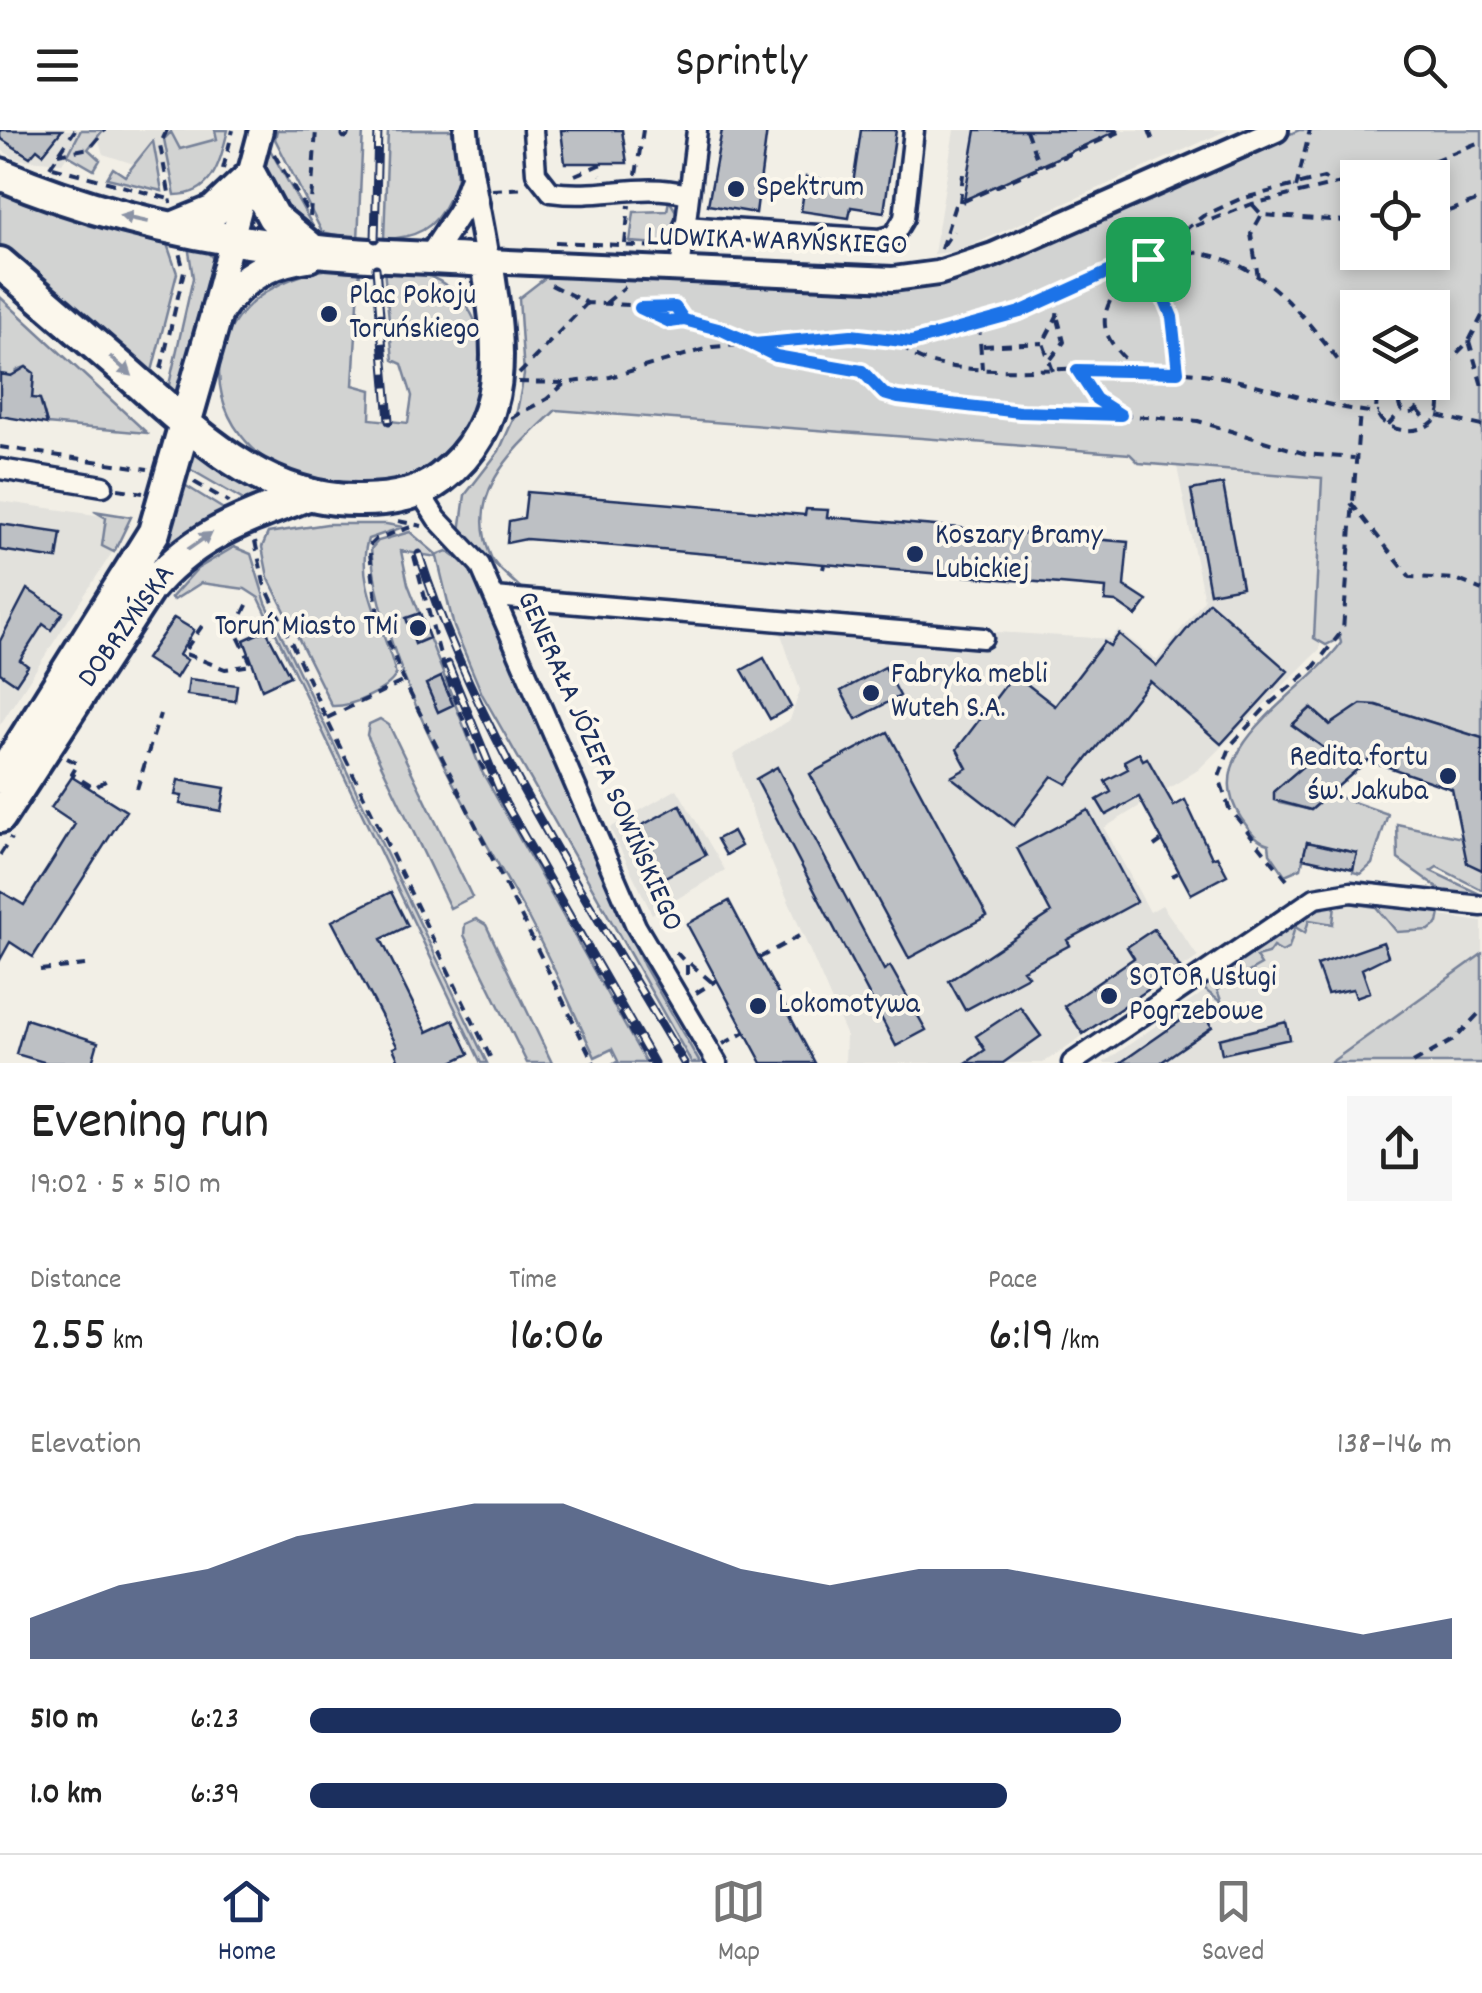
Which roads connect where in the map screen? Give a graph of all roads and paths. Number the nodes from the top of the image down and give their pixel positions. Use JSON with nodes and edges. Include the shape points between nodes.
{"nodes":[{"id":1,"x":75,"y":130,"type":"edge"},
{"id":2,"x":105,"y":130,"type":"edge"},
{"id":3,"x":168,"y":130,"type":"edge"},
{"id":4,"x":233,"y":130,"type":"edge"},
{"id":5,"x":316,"y":130,"type":"edge"},
{"id":6,"x":466,"y":130,"type":"edge"},
{"id":7,"x":533,"y":130,"type":"edge"},
{"id":8,"x":643,"y":130,"type":"edge"},
{"id":9,"x":697,"y":130,"type":"edge"},
{"id":10,"x":914,"y":130,"type":"edge"},
{"id":11,"x":1026,"y":130,"type":"edge"},
{"id":12,"x":1124,"y":130,"type":"edge"},
{"id":13,"x":1149,"y":130,"type":"edge"},
{"id":14,"x":1276,"y":130,"type":"edge"},
{"id":15,"x":1310,"y":130,"type":"edge"},
{"id":16,"x":265,"y":138,"type":"edge"},
{"id":17,"x":1153,"y":141,"type":"dead end"},
{"id":18,"x":1482,"y":142,"type":"edge"},
{"id":19,"x":58,"y":154,"type":"junction"},
{"id":20,"x":1438,"y":160,"type":"edge"},
{"id":21,"x":50,"y":166,"type":"dead end"},
{"id":22,"x":1040,"y":167,"type":"junction"},
{"id":23,"x":592,"y":168,"type":"dead end"},
{"id":24,"x":0,"y":174,"type":"edge"},
{"id":25,"x":964,"y":174,"type":"dead end"},
{"id":26,"x":220,"y":176,"type":"dead end"},
{"id":27,"x":251,"y":176,"type":"junction"},
{"id":28,"x":601,"y":176,"type":"dead end"},
{"id":29,"x":89,"y":179,"type":"dead end"},
{"id":30,"x":1340,"y":182,"type":"edge"},
{"id":31,"x":1330,"y":184,"type":"junction"},
{"id":32,"x":481,"y":187,"type":"junction"},
{"id":33,"x":540,"y":187,"type":"dead end"},
{"id":34,"x":1296,"y":188,"type":"junction"},
{"id":35,"x":627,"y":192,"type":"junction"},
{"id":36,"x":687,"y":194,"type":"junction"},
{"id":37,"x":1482,"y":199,"type":"edge"},
{"id":38,"x":960,"y":202,"type":"junction"},
{"id":39,"x":1252,"y":204,"type":"junction"},
{"id":40,"x":1450,"y":211,"type":"edge"},
{"id":41,"x":1262,"y":215,"type":"junction"},
{"id":42,"x":310,"y":216,"type":"junction"},
{"id":43,"x":1340,"y":221,"type":"edge"},
{"id":44,"x":684,"y":226,"type":"junction"},
{"id":45,"x":1195,"y":226,"type":"junction"},
{"id":46,"x":953,"y":231,"type":"dead end"},
{"id":47,"x":175,"y":234,"type":"junction"},
{"id":48,"x":230,"y":237,"type":"junction"},
{"id":49,"x":318,"y":240,"type":"junction"},
{"id":50,"x":546,"y":242,"type":"dead end"},
{"id":51,"x":625,"y":244,"type":"junction"},
{"id":52,"x":661,"y":247,"type":"dead end"},
{"id":53,"x":430,"y":256,"type":"junction"},
{"id":54,"x":1147,"y":257,"type":"junction"},
{"id":55,"x":486,"y":261,"type":"junction"},
{"id":56,"x":0,"y":264,"type":"edge"},
{"id":57,"x":680,"y":271,"type":"junction"},
{"id":58,"x":1258,"y":278,"type":"junction"},
{"id":59,"x":543,"y":281,"type":"dead end"},
{"id":60,"x":1059,"y":294,"type":"junction"},
{"id":61,"x":586,"y":304,"type":"junction"},
{"id":62,"x":640,"y":308,"type":"junction"},
{"id":63,"x":1057,"y":316,"type":"junction"},
{"id":64,"x":1482,"y":316,"type":"edge"},
{"id":65,"x":684,"y":320,"type":"junction"},
{"id":66,"x":979,"y":325,"type":"junction"},
{"id":67,"x":210,"y":328,"type":"junction"},
{"id":68,"x":1469,"y":341,"type":"junction"},
{"id":69,"x":902,"y":342,"type":"junction"},
{"id":70,"x":1043,"y":343,"type":"junction"},
{"id":71,"x":755,"y":344,"type":"junction"},
{"id":72,"x":984,"y":346,"type":"junction"},
{"id":73,"x":1051,"y":358,"type":"junction"},
{"id":74,"x":1340,"y":360,"type":"edge"},
{"id":75,"x":1450,"y":361,"type":"edge"},
{"id":76,"x":982,"y":369,"type":"junction"},
{"id":77,"x":1077,"y":370,"type":"junction"},
{"id":78,"x":1137,"y":370,"type":"junction"},
{"id":79,"x":1053,"y":372,"type":"junction"},
{"id":80,"x":1178,"y":372,"type":"junction"},
{"id":81,"x":518,"y":374,"type":"dead end"},
{"id":82,"x":523,"y":382,"type":"dead end"},
{"id":83,"x":565,"y":383,"type":"junction"},
{"id":84,"x":157,"y":384,"type":"dead end"},
{"id":85,"x":1482,"y":386,"type":"edge"},
{"id":86,"x":1378,"y":400,"type":"edge"},
{"id":87,"x":1400,"y":400,"type":"edge"},
{"id":88,"x":1416,"y":400,"type":"edge"},
{"id":89,"x":1438,"y":400,"type":"edge"},
{"id":90,"x":1417,"y":409,"type":"junction"},
{"id":91,"x":1402,"y":410,"type":"junction"},
{"id":92,"x":1360,"y":411,"type":"junction"},
{"id":93,"x":1379,"y":413,"type":"junction"},
{"id":94,"x":516,"y":415,"type":"dead end"},
{"id":95,"x":1121,"y":415,"type":"junction"},
{"id":96,"x":1436,"y":415,"type":"junction"},
{"id":97,"x":183,"y":422,"type":"junction"},
{"id":98,"x":1430,"y":424,"type":"junction"},
{"id":99,"x":1388,"y":426,"type":"junction"},
{"id":100,"x":1482,"y":426,"type":"edge"},
{"id":101,"x":0,"y":447,"type":"edge"},
{"id":102,"x":1354,"y":458,"type":"junction"},
{"id":103,"x":0,"y":470,"type":"edge"},
{"id":104,"x":158,"y":470,"type":"dead end"},
{"id":105,"x":184,"y":476,"type":"dead end"},
{"id":106,"x":103,"y":486,"type":"joint"},
{"id":107,"x":418,"y":491,"type":"junction"},
{"id":108,"x":151,"y":494,"type":"dead end"},
{"id":109,"x":306,"y":496,"type":"junction"},
{"id":110,"x":1352,"y":503,"type":"junction"},
{"id":111,"x":241,"y":508,"type":"dead end"},
{"id":112,"x":412,"y":526,"type":"dead end"},
{"id":113,"x":254,"y":533,"type":"dead end"},
{"id":114,"x":414,"y":556,"type":"dead end"},
{"id":115,"x":1482,"y":590,"type":"edge"},
{"id":116,"x":496,"y":596,"type":"junction"},
{"id":117,"x":249,"y":601,"type":"dead end"},
{"id":118,"x":202,"y":626,"type":"dead end"},
{"id":119,"x":983,"y":638,"type":"dead end"},
{"id":120,"x":259,"y":662,"type":"dead end"},
{"id":121,"x":252,"y":665,"type":"junction"},
{"id":122,"x":404,"y":681,"type":"junction"},
{"id":123,"x":160,"y":714,"type":"dead end"},
{"id":124,"x":326,"y":718,"type":"junction"},
{"id":125,"x":64,"y":756,"type":"dead end"},
{"id":126,"x":0,"y":778,"type":"edge"},
{"id":127,"x":110,"y":778,"type":"dead end"},
{"id":128,"x":137,"y":790,"type":"dead end"},
{"id":129,"x":0,"y":817,"type":"edge"},
{"id":130,"x":1161,"y":841,"type":"dead end"},
{"id":131,"x":1154,"y":846,"type":"dead end"},
{"id":132,"x":1288,"y":880,"type":"dead end"},
{"id":133,"x":1482,"y":906,"type":"edge"},
{"id":134,"x":800,"y":936,"type":"dead end"},
{"id":135,"x":676,"y":952,"type":"dead end"},
{"id":136,"x":759,"y":958,"type":"dead end"},
{"id":137,"x":684,"y":962,"type":"junction"},
{"id":138,"x":85,"y":966,"type":"dead end"},
{"id":139,"x":40,"y":970,"type":"dead end"},
{"id":140,"x":685,"y":999,"type":"junction"},
{"id":141,"x":1482,"y":1010,"type":"edge"},
{"id":142,"x":745,"y":1032,"type":"dead end"},
{"id":143,"x":713,"y":1057,"type":"edge"},
{"id":144,"x":493,"y":1063,"type":"edge"},
{"id":145,"x":594,"y":1063,"type":"edge"},
{"id":146,"x":648,"y":1063,"type":"edge"},
{"id":147,"x":1072,"y":1063,"type":"edge"},
{"id":148,"x":1412,"y":1063,"type":"edge"}],
"edges":[{"from":1,"to":19,"type":"path"},
{"from":2,"to":19,"type":"path","via":[[90,148]]},
{"from":3,"to":29,"type":"path","via":[[160,146],[171,200]]},
{"from":4,"to":26,"type":"path"},
{"from":5,"to":42,"type":"path"},
{"from":6,"to":32,"type":"street"},
{"from":7,"to":35,"type":"street","via":[[538,180],[551,192]]},
{"from":8,"to":35,"type":"path","via":[[636,179],[627,181]]},
{"from":9,"to":36,"type":"street"},
{"from":10,"to":44,"type":"street","via":[[904,218],[894,236]]},
{"from":11,"to":22,"type":"path"},
{"from":12,"to":22,"type":"path"},
{"from":13,"to":17,"type":"path"},
{"from":14,"to":57,"type":"street","name":"LUDWIKA WARYŃSKIEGO","via":[[938,273],[893,280]]},
{"from":15,"to":34,"type":"path"},
{"from":16,"to":27,"type":"street"},
{"from":16,"to":42,"type":"path"},
{"from":18,"to":20,"type":"path"},
{"from":19,"to":21,"type":"path"},
{"from":22,"to":38,"type":"path"},
{"from":23,"to":28,"type":"path","via":[[598,163]]},
{"from":47,"to":24,"type":"main road","one_way":true},
{"from":25,"to":38,"type":"path"},
{"from":27,"to":47,"type":"main road","via":[[214,211]]},
{"from":27,"to":48,"type":"street"},
{"from":27,"to":49,"type":"main road","via":[[280,226]]},
{"from":30,"to":31,"type":"path"},
{"from":31,"to":34,"type":"path","via":[[1324,178]]},
{"from":31,"to":39,"type":"path"},
{"from":32,"to":33,"type":"path"},
{"from":32,"to":53,"type":"street"},
{"from":32,"to":55,"type":"street"},
{"from":34,"to":45,"type":"path","via":[[1240,199],[1200,217]]},
{"from":35,"to":36,"type":"street","via":[[658,186]]},
{"from":35,"to":51,"type":"path"},
{"from":36,"to":44,"type":"street"},
{"from":37,"to":40,"type":"path"},
{"from":38,"to":46,"type":"path","via":[[950,211],[939,252]]},
{"from":39,"to":41,"type":"path"},
{"from":39,"to":45,"type":"path"},
{"from":41,"to":43,"type":"path"},
{"from":41,"to":58,"type":"path","via":[[1252,234]]},
{"from":42,"to":49,"type":"path"},
{"from":44,"to":57,"type":"street"},
{"from":45,"to":54,"type":"path"},
{"from":47,"to":48,"type":"main road"},
{"from":47,"to":84,"type":"path","via":[[184,271]]},
{"from":48,"to":49,"type":"main road"},
{"from":48,"to":67,"type":"street"},
{"from":49,"to":53,"type":"main road"},
{"from":49,"to":67,"type":"main road","via":[[248,278]]},
{"from":50,"to":51,"type":"path"},
{"from":51,"to":52,"type":"path"},
{"from":53,"to":55,"type":"main road"},
{"from":54,"to":58,"type":"path","via":[[1189,252],[1221,258]]},
{"from":54,"to":60,"type":"path"},
{"from":54,"to":78,"type":"path","via":[[1124,278],[1105,311],[1106,333]]},
{"from":54,"to":80,"type":"path","via":[[1172,317]]},
{"from":55,"to":57,"type":"street","name":"LUDWIKA WARYŃSKIEGO"},
{"from":55,"to":107,"type":"main road","via":[[498,335],[493,408],[457,465]]},
{"from":56,"to":97,"type":"main road","one_way":true},
{"from":58,"to":74,"type":"path","via":[[1310,321]]},
{"from":59,"to":61,"type":"path"},
{"from":60,"to":63,"type":"path"},
{"from":60,"to":66,"type":"path"},
{"from":61,"to":62,"type":"path"},
{"from":61,"to":81,"type":"path"},
{"from":62,"to":65,"type":"path","via":[[670,322]]},
{"from":62,"to":65,"type":"path","via":[[675,307]]},
{"from":63,"to":70,"type":"path"},
{"from":63,"to":73,"type":"path","via":[[1064,342]]},
{"from":64,"to":68,"type":"path"},
{"from":65,"to":71,"type":"path"},
{"from":66,"to":69,"type":"path"},
{"from":66,"to":72,"type":"path"},
{"from":67,"to":97,"type":"main road"},
{"from":68,"to":75,"type":"path"},
{"from":68,"to":85,"type":"path"},
{"from":69,"to":71,"type":"path","via":[[851,335]]},
{"from":69,"to":76,"type":"path","via":[[918,358]]},
{"from":70,"to":72,"type":"path"},
{"from":70,"to":73,"type":"path"},
{"from":71,"to":83,"type":"path"},
{"from":71,"to":95,"type":"path","via":[[799,364],[862,371],[884,394],[898,398]]},
{"from":72,"to":76,"type":"path"},
{"from":73,"to":79,"type":"path"},
{"from":76,"to":79,"type":"path"},
{"from":77,"to":78,"type":"path"},
{"from":77,"to":79,"type":"path"},
{"from":77,"to":95,"type":"path","via":[[1096,399]]},
{"from":78,"to":80,"type":"path"},
{"from":80,"to":92,"type":"path"},
{"from":82,"to":83,"type":"path"},
{"from":83,"to":94,"type":"path"},
{"from":86,"to":93,"type":"path"},
{"from":87,"to":91,"type":"path"},
{"from":88,"to":90,"type":"path"},
{"from":89,"to":96,"type":"path"},
{"from":90,"to":91,"type":"path"},
{"from":90,"to":98,"type":"path"},
{"from":91,"to":99,"type":"path"},
{"from":92,"to":93,"type":"path"},
{"from":92,"to":102,"type":"path"},
{"from":93,"to":99,"type":"path"},
{"from":95,"to":102,"type":"path","via":[[1198,421],[1306,454]]},
{"from":96,"to":98,"type":"path"},
{"from":96,"to":100,"type":"path"},
{"from":97,"to":109,"type":"main road","via":[[238,464]]},
{"from":97,"to":126,"type":"main road","name":"DOBRZYŃSKA","via":[[154,532]]},
{"from":98,"to":99,"type":"path","via":[[1404,433]]},
{"from":101,"to":104,"type":"path"},
{"from":102,"to":110,"type":"path"},
{"from":103,"to":106,"type":"street"},
{"from":105,"to":111,"type":"path"},
{"from":106,"to":108,"type":"path"},
{"from":107,"to":109,"type":"main road","via":[[380,500]]},
{"from":107,"to":116,"type":"street","name":"GENERAŁA JÓZEFA SOWIŃSKIEGO","via":[[480,564]]},
{"from":129,"to":109,"type":"main road","name":"DOBRZYŃSKA","one_way":true,"via":[[173,562],[215,530]]},
{"from":110,"to":115,"type":"path","via":[[1410,576],[1456,579]]},
{"from":110,"to":132,"type":"path","via":[[1342,630],[1313,668],[1231,744],[1219,777],[1229,808]]},
{"from":112,"to":122,"type":"path","via":[[376,539],[368,549],[378,615]]},
{"from":113,"to":124,"type":"path","via":[[264,582]]},
{"from":114,"to":146,"type":"path","via":[[443,666],[479,761]]},
{"from":116,"to":119,"type":"street"},
{"from":116,"to":140,"type":"street","name":"GENERAŁA JÓZEFA SOWIŃSKIEGO","via":[[636,926]]},
{"from":117,"to":121,"type":"path","via":[[234,630]]},
{"from":118,"to":121,"type":"path","via":[[180,652],[225,669]]},
{"from":120,"to":121,"type":"path"},
{"from":122,"to":124,"type":"path"},
{"from":122,"to":145,"type":"path"},
{"from":123,"to":128,"type":"path"},
{"from":124,"to":144,"type":"path"},
{"from":125,"to":127,"type":"path","via":[[78,764],[72,774],[94,788]]},
{"from":130,"to":131,"type":"path"},
{"from":133,"to":147,"type":"street","via":[[1351,892],[1315,898]]},
{"from":134,"to":136,"type":"path"},
{"from":135,"to":137,"type":"path"},
{"from":137,"to":140,"type":"path"},
{"from":137,"to":140,"type":"path","via":[[715,982]]},
{"from":138,"to":139,"type":"path"},
{"from":140,"to":143,"type":"street","name":"GENERAŁA JÓZEFA SOWIŃSKIEGO"},
{"from":141,"to":148,"type":"path","via":[[1455,1039]]},
{"from":142,"to":143,"type":"path"}]}
